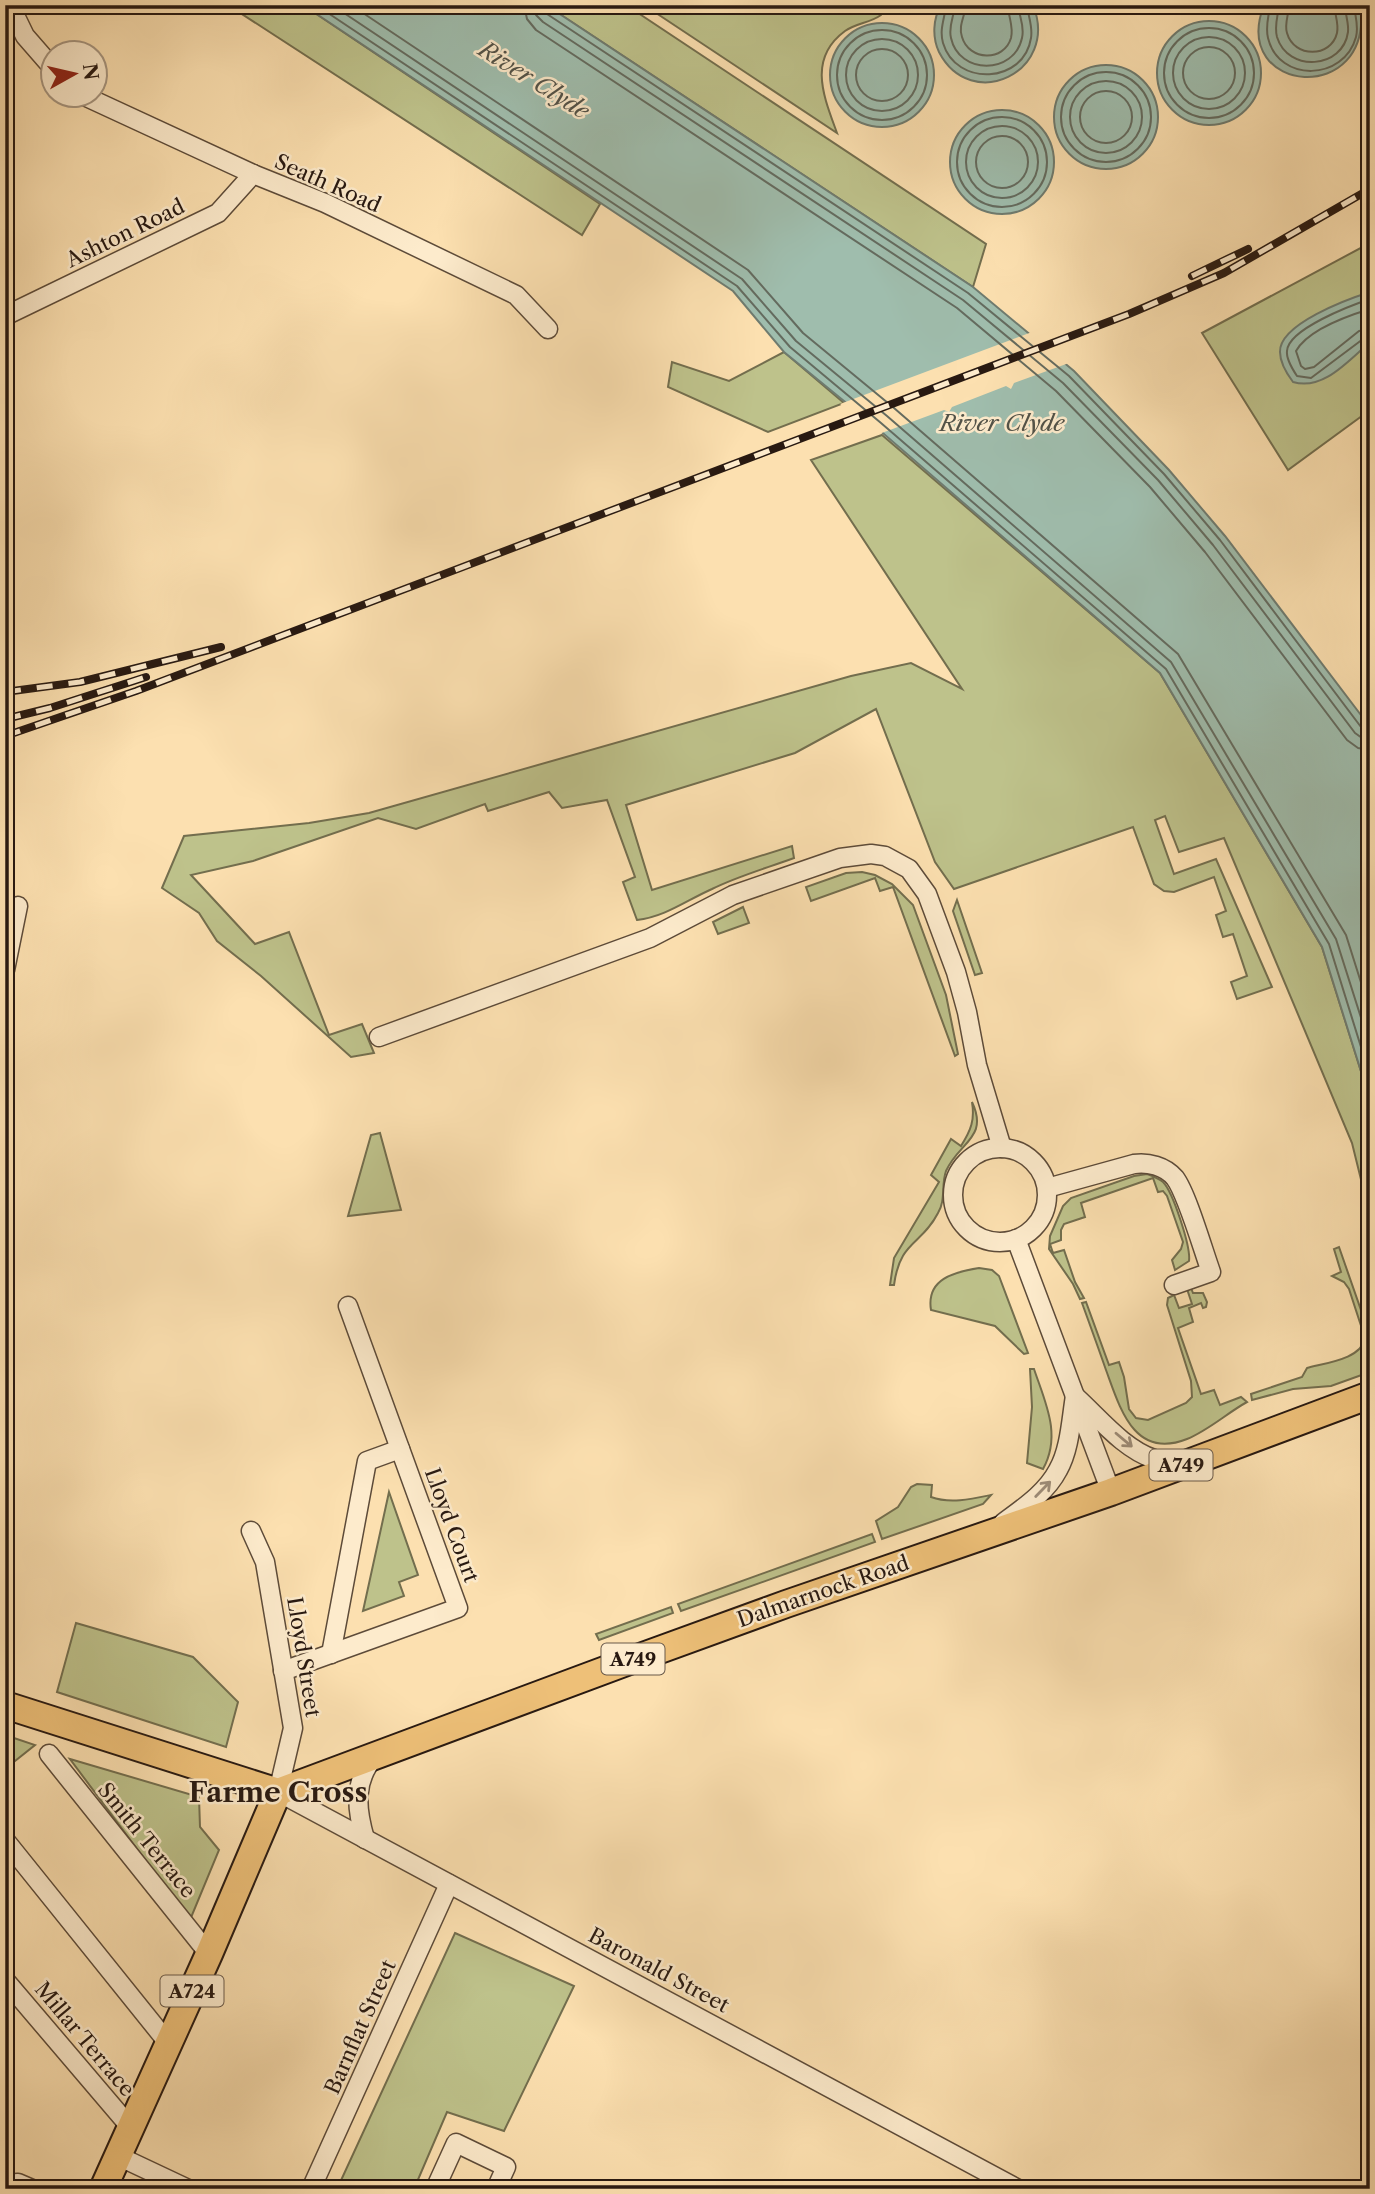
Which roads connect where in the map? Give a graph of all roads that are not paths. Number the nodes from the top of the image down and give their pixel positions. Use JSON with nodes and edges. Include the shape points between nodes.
{"nodes":[{"id":1,"x":10,"y":5,"type":"edge"},
{"id":2,"x":38,"y":51,"type":"edge"},
{"id":3,"x":108,"y":107,"type":"edge"},
{"id":4,"x":253,"y":174,"type":"junction"},
{"id":5,"x":5,"y":316,"type":"edge"},
{"id":6,"x":548,"y":329,"type":"dead end"},
{"id":7,"x":18,"y":906,"type":"dead end"},
{"id":8,"x":5,"y":970,"type":"edge"},
{"id":9,"x":379,"y":1037,"type":"dead end"},
{"id":10,"x":1002,"y":1148,"type":"junction"},
{"id":11,"x":1047,"y":1188,"type":"junction"},
{"id":12,"x":1016,"y":1239,"type":"junction"},
{"id":13,"x":1174,"y":1285,"type":"dead end"},
{"id":14,"x":348,"y":1306,"type":"dead end"},
{"id":15,"x":1075,"y":1395,"type":"junction"},
{"id":16,"x":1370,"y":1395,"type":"edge"},
{"id":17,"x":400,"y":1449,"type":"junction"},
{"id":18,"x":1183,"y":1464,"type":"junction"},
{"id":19,"x":1111,"y":1492,"type":"junction"},
{"id":20,"x":251,"y":1531,"type":"dead end"},
{"id":21,"x":991,"y":1533,"type":"junction"},
{"id":22,"x":331,"y":1654,"type":"junction"},
{"id":23,"x":283,"y":1671,"type":"junction"},
{"id":24,"x":5,"y":1705,"type":"edge"},
{"id":25,"x":49,"y":1754,"type":"dead end"},
{"id":26,"x":376,"y":1755,"type":"junction"},
{"id":27,"x":278,"y":1792,"type":"junction"},
{"id":28,"x":365,"y":1839,"type":"junction"},
{"id":29,"x":5,"y":1840,"type":"edge"},
{"id":30,"x":449,"y":1884,"type":"junction"},
{"id":31,"x":209,"y":1954,"type":"junction"},
{"id":32,"x":5,"y":1980,"type":"edge"},
{"id":33,"x":169,"y":2043,"type":"junction"},
{"id":34,"x":131,"y":2128,"type":"junction"},
{"id":35,"x":118,"y":2156,"type":"junction"},
{"id":36,"x":5,"y":2184,"type":"edge"},
{"id":37,"x":32,"y":2189,"type":"edge"},
{"id":38,"x":103,"y":2189,"type":"edge"},
{"id":39,"x":188,"y":2189,"type":"edge"},
{"id":40,"x":311,"y":2189,"type":"edge"},
{"id":41,"x":435,"y":2189,"type":"edge"},
{"id":42,"x":496,"y":2189,"type":"edge"},
{"id":43,"x":1018,"y":2189,"type":"edge"}],
"edges":[{"from":1,"to":2,"type":"street"},
{"from":3,"to":4,"type":"street","name":"Seath Road"},
{"from":4,"to":5,"type":"street","name":"Ashton Road","via":[[218,214]]},
{"from":4,"to":6,"type":"street","name":"Seath Road","via":[[516,295]]},
{"from":7,"to":8,"type":"street"},
{"from":9,"to":10,"type":"street","via":[[650,938],[745,891],[840,858],[885,856],[918,879],[934,911],[956,972]]},
{"from":10,"to":11,"type":"street","via":[[1032,1160]]},
{"from":10,"to":12,"type":"street","via":[[977,1154],[967,1162],[954,1185],[956,1211],[977,1236],[996,1242]]},
{"from":11,"to":12,"type":"street","via":[[1040,1219]]},
{"from":11,"to":13,"type":"street","via":[[1134,1164],[1169,1172],[1180,1185],[1211,1272]]},
{"from":12,"to":15,"type":"street"},
{"from":14,"to":17,"type":"street","name":"Lloyd Court"},
{"from":15,"to":18,"type":"street","one_way":true,"via":[[1142,1454]]},
{"from":15,"to":19,"type":"street"},
{"from":21,"to":15,"type":"street","one_way":true,"via":[[1043,1491],[1060,1468]]},
{"from":16,"to":18,"type":"main road","name":"Dalmarnock Road","number":"A749"},
{"from":17,"to":22,"type":"street","name":"Lloyd Court","via":[[367,1461]]},
{"from":17,"to":22,"type":"street","name":"Lloyd Court","via":[[458,1608]]},
{"from":18,"to":19,"type":"main road","name":"Dalmarnock Road","number":"A749"},
{"from":19,"to":21,"type":"main road","name":"Dalmarnock Road","number":"A749"},
{"from":20,"to":23,"type":"street","name":"Lloyd Street","via":[[265,1562]]},
{"from":21,"to":26,"type":"main road","name":"Dalmarnock Road","number":"A749","via":[[761,1612]]},
{"from":22,"to":23,"type":"street","name":"Lloyd Court"},
{"from":23,"to":27,"type":"street","name":"Lloyd Street","via":[[293,1728]]},
{"from":24,"to":27,"type":"main road"},
{"from":25,"to":31,"type":"street","name":"Smith Terrace"},
{"from":26,"to":27,"type":"main road","name":"Dalmarnock Road","number":"A749"},
{"from":26,"to":28,"type":"street","via":[[362,1774],[358,1794]]},
{"from":27,"to":28,"type":"street","name":"Baronald Street"},
{"from":27,"to":31,"type":"main road","number":"A724"},
{"from":28,"to":30,"type":"street","name":"Baronald Street"},
{"from":29,"to":33,"type":"street"},
{"from":30,"to":40,"type":"street","name":"Barnflat Street"},
{"from":30,"to":43,"type":"street","name":"Baronald Street"},
{"from":31,"to":33,"type":"main road","number":"A724"},
{"from":32,"to":34,"type":"street","name":"Millar Terrace"},
{"from":33,"to":34,"type":"main road","number":"A724"},
{"from":34,"to":35,"type":"main road","number":"A724"},
{"from":35,"to":38,"type":"main road","number":"A724"},
{"from":35,"to":39,"type":"street"},
{"from":36,"to":37,"type":"street","via":[[19,2183]]},
{"from":41,"to":42,"type":"street","via":[[456,2143],[506,2167]]}]}
